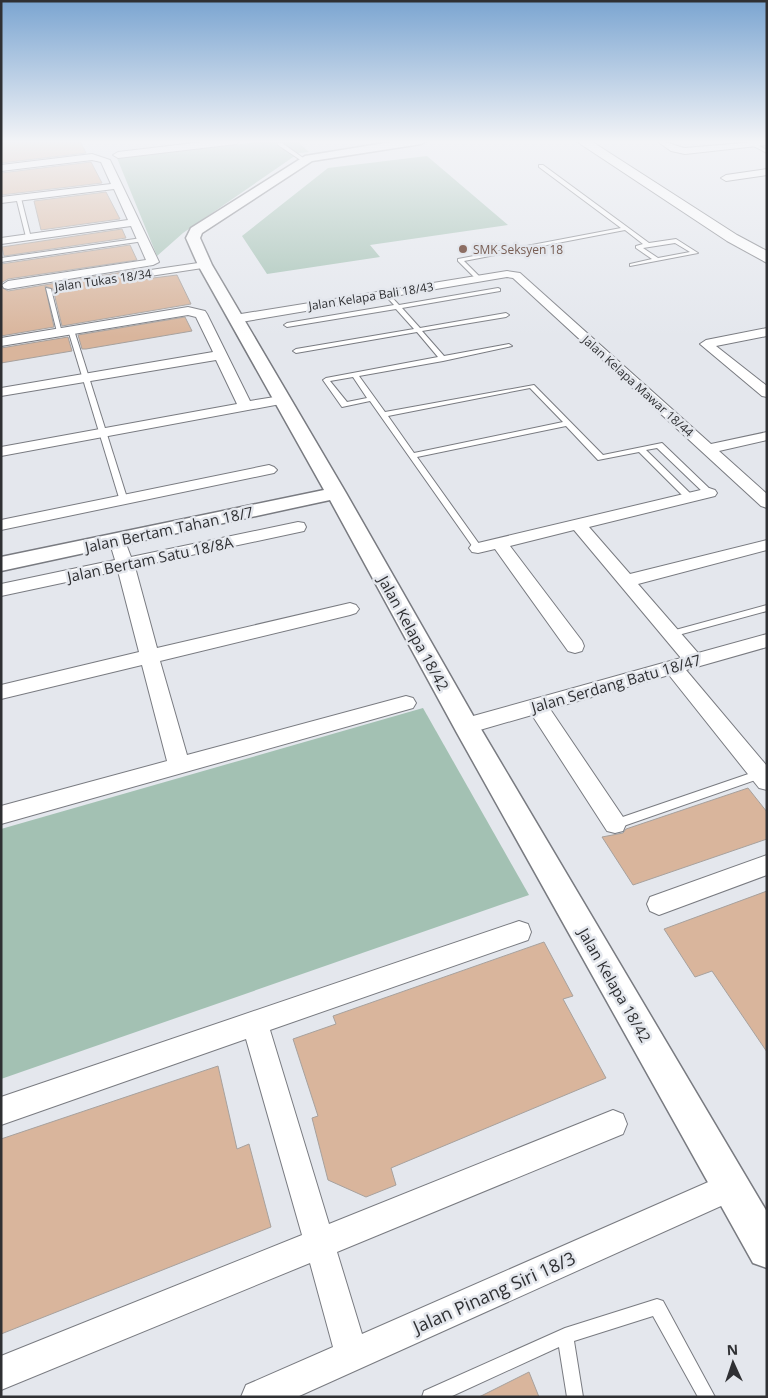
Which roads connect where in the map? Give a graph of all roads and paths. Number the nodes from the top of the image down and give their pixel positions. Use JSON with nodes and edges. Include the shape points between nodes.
{"nodes":[{"id":1,"x":20,"y":206,"type":"edge"},
{"id":2,"x":127,"y":206,"type":"edge"},
{"id":3,"x":234,"y":206,"type":"edge"},
{"id":4,"x":594,"y":206,"type":"edge"},
{"id":5,"x":682,"y":206,"type":"edge"},
{"id":6,"x":134,"y":222,"type":"junction"},
{"id":7,"x":624,"y":229,"type":"junction"},
{"id":8,"x":752,"y":233,"type":"dead end"},
{"id":9,"x":29,"y":237,"type":"junction"},
{"id":10,"x":732,"y":238,"type":"junction"},
{"id":11,"x":142,"y":240,"type":"junction"},
{"id":12,"x":1,"y":241,"type":"edge"},
{"id":13,"x":767,"y":243,"type":"edge"},
{"id":14,"x":648,"y":246,"type":"junction"},
{"id":15,"x":767,"y":258,"type":"edge"},
{"id":16,"x":1,"y":260,"type":"edge"},
{"id":17,"x":656,"y":260,"type":"junction"},
{"id":18,"x":205,"y":265,"type":"junction"},
{"id":19,"x":632,"y":265,"type":"dead end"},
{"id":20,"x":767,"y":268,"type":"edge"},
{"id":21,"x":507,"y":274,"type":"joint"},
{"id":22,"x":478,"y":279,"type":"junction"},
{"id":23,"x":4,"y":289,"type":"edge"},
{"id":24,"x":48,"y":289,"type":"junction"},
{"id":25,"x":498,"y":290,"type":"dead end"},
{"id":26,"x":387,"y":294,"type":"junction"},
{"id":27,"x":398,"y":307,"type":"junction"},
{"id":28,"x":506,"y":315,"type":"dead end"},
{"id":29,"x":235,"y":319,"type":"junction"},
{"id":30,"x":288,"y":325,"type":"dead end"},
{"id":31,"x":418,"y":330,"type":"junction"},
{"id":32,"x":65,"y":331,"type":"junction"},
{"id":33,"x":767,"y":332,"type":"edge"},
{"id":34,"x":1,"y":342,"type":"edge"},
{"id":35,"x":509,"y":346,"type":"dead end"},
{"id":36,"x":296,"y":351,"type":"dead end"},
{"id":37,"x":221,"y":355,"type":"junction"},
{"id":38,"x":443,"y":358,"type":"junction"},
{"id":39,"x":355,"y":375,"type":"junction"},
{"id":40,"x":86,"y":378,"type":"junction"},
{"id":41,"x":1,"y":392,"type":"edge"},
{"id":42,"x":766,"y":393,"type":"edge"},
{"id":43,"x":282,"y":400,"type":"junction"},
{"id":44,"x":371,"y":400,"type":"junction"},
{"id":45,"x":246,"y":407,"type":"junction"},
{"id":46,"x":382,"y":415,"type":"junction"},
{"id":47,"x":568,"y":423,"type":"junction"},
{"id":48,"x":103,"y":433,"type":"junction"},
{"id":49,"x":767,"y":436,"type":"edge"},
{"id":50,"x":641,"y":449,"type":"junction"},
{"id":51,"x":708,"y":449,"type":"junction"},
{"id":52,"x":1,"y":452,"type":"edge"},
{"id":53,"x":412,"y":456,"type":"junction"},
{"id":54,"x":269,"y":470,"type":"dead end"},
{"id":55,"x":336,"y":493,"type":"junction"},
{"id":56,"x":709,"y":493,"type":"joint"},
{"id":57,"x":690,"y":498,"type":"junction"},
{"id":58,"x":124,"y":501,"type":"junction"},
{"id":59,"x":767,"y":503,"type":"edge"},
{"id":60,"x":578,"y":524,"type":"junction"},
{"id":61,"x":1,"y":525,"type":"edge"},
{"id":62,"x":298,"y":526,"type":"dead end"},
{"id":63,"x":116,"y":540,"type":"junction"},
{"id":64,"x":499,"y":543,"type":"junction"},
{"id":65,"x":767,"y":545,"type":"edge"},
{"id":66,"x":478,"y":548,"type":"joint"},
{"id":67,"x":1,"y":564,"type":"edge"},
{"id":68,"x":125,"y":564,"type":"junction"},
{"id":69,"x":626,"y":581,"type":"junction"},
{"id":70,"x":1,"y":590,"type":"edge"},
{"id":71,"x":767,"y":608,"type":"edge"},
{"id":72,"x":350,"y":609,"type":"dead end"},
{"id":73,"x":671,"y":634,"type":"junction"},
{"id":74,"x":767,"y":640,"type":"edge"},
{"id":75,"x":575,"y":646,"type":"dead end"},
{"id":76,"x":150,"y":657,"type":"junction"},
{"id":77,"x":694,"y":661,"type":"junction"},
{"id":78,"x":673,"y":667,"type":"junction"},
{"id":79,"x":1,"y":692,"type":"edge"},
{"id":80,"x":406,"y":703,"type":"dead end"},
{"id":81,"x":537,"y":706,"type":"junction"},
{"id":82,"x":466,"y":726,"type":"junction"},
{"id":83,"x":179,"y":766,"type":"junction"},
{"id":84,"x":764,"y":778,"type":"edge"},
{"id":85,"x":1,"y":815,"type":"edge"},
{"id":86,"x":615,"y":824,"type":"joint"},
{"id":87,"x":767,"y":865,"type":"edge"},
{"id":88,"x":659,"y":904,"type":"dead end"},
{"id":89,"x":519,"y":932,"type":"dead end"},
{"id":90,"x":256,"y":1023,"type":"junction"},
{"id":91,"x":1,"y":1111,"type":"edge"},
{"id":92,"x":613,"y":1124,"type":"dead end"},
{"id":93,"x":731,"y":1188,"type":"junction"},
{"id":94,"x":320,"y":1243,"type":"junction"},
{"id":95,"x":767,"y":1249,"type":"edge"},
{"id":96,"x":565,"y":1336,"type":"junction"},
{"id":97,"x":352,"y":1355,"type":"junction"},
{"id":98,"x":1,"y":1373,"type":"edge"},
{"id":99,"x":258,"y":1397,"type":"edge"},
{"id":100,"x":430,"y":1397,"type":"edge"},
{"id":101,"x":575,"y":1397,"type":"edge"},
{"id":102,"x":708,"y":1397,"type":"edge"}],
"edges":[{"from":1,"to":9,"type":"lane"},
{"from":2,"to":6,"type":"street"},
{"from":3,"to":18,"type":"street","name":"Jalan Kelapa 18/42","via":[[196,231],[193,238]]},
{"from":4,"to":7,"type":"lane"},
{"from":5,"to":10,"type":"highway"},
{"from":6,"to":9,"type":"street"},
{"from":6,"to":11,"type":"street"},
{"from":7,"to":14,"type":"lane"},
{"from":7,"to":22,"type":"lane","via":[[460,260]]},
{"from":8,"to":13,"type":"highway"},
{"from":9,"to":12,"type":"street"},
{"from":10,"to":15,"type":"highway"},
{"from":10,"to":20,"type":"highway"},
{"from":11,"to":16,"type":"lane"},
{"from":11,"to":23,"type":"street","via":[[153,262]]},
{"from":14,"to":17,"type":"lane","via":[[638,247]]},
{"from":14,"to":17,"type":"lane","via":[[676,240],[695,253]]},
{"from":17,"to":19,"type":"lane"},
{"from":18,"to":24,"type":"street","name":"Jalan Tukas 18/34"},
{"from":18,"to":29,"type":"street","name":"Jalan Kelapa 18/42"},
{"from":21,"to":22,"type":"street","name":"Jalan Kelapa Bali 18/43"},
{"from":21,"to":51,"type":"street","name":"Jalan Kelapa Mawar 18/44","via":[[516,275]]},
{"from":22,"to":26,"type":"street","name":"Jalan Kelapa Bali 18/43"},
{"from":23,"to":24,"type":"street","name":"Jalan Tukas 18/34"},
{"from":24,"to":32,"type":"lane"},
{"from":25,"to":27,"type":"lane"},
{"from":26,"to":27,"type":"lane"},
{"from":26,"to":29,"type":"street","name":"Jalan Kelapa Bali 18/43"},
{"from":27,"to":30,"type":"lane"},
{"from":27,"to":31,"type":"lane"},
{"from":28,"to":31,"type":"lane"},
{"from":29,"to":43,"type":"street","name":"Jalan Kelapa 18/42"},
{"from":31,"to":36,"type":"lane"},
{"from":31,"to":38,"type":"lane"},
{"from":32,"to":34,"type":"street"},
{"from":32,"to":37,"type":"street","via":[[196,312]]},
{"from":32,"to":40,"type":"lane"},
{"from":33,"to":42,"type":"street","via":[[706,344]]},
{"from":35,"to":38,"type":"lane"},
{"from":37,"to":40,"type":"street"},
{"from":37,"to":45,"type":"street"},
{"from":38,"to":39,"type":"lane"},
{"from":39,"to":44,"type":"lane"},
{"from":39,"to":44,"type":"lane","via":[[326,380],[345,405]]},
{"from":40,"to":41,"type":"street"},
{"from":40,"to":48,"type":"lane"},
{"from":43,"to":45,"type":"street"},
{"from":43,"to":55,"type":"street","name":"Jalan Kelapa 18/42"},
{"from":44,"to":46,"type":"lane"},
{"from":45,"to":48,"type":"street"},
{"from":46,"to":47,"type":"lane","via":[[532,386]]},
{"from":46,"to":53,"type":"lane"},
{"from":47,"to":50,"type":"lane","via":[[601,458]]},
{"from":47,"to":53,"type":"lane"},
{"from":48,"to":52,"type":"street"},
{"from":48,"to":58,"type":"lane"},
{"from":49,"to":51,"type":"street"},
{"from":50,"to":56,"type":"lane","via":[[659,445]]},
{"from":50,"to":57,"type":"lane"},
{"from":51,"to":59,"type":"street","name":"Jalan Kelapa Mawar 18/44"},
{"from":53,"to":66,"type":"lane"},
{"from":54,"to":58,"type":"street"},
{"from":55,"to":63,"type":"street","name":"Jalan Bertam Tahan 18/7"},
{"from":55,"to":82,"type":"street","name":"Jalan Kelapa 18/42"},
{"from":56,"to":57,"type":"street"},
{"from":57,"to":60,"type":"street"},
{"from":58,"to":61,"type":"street"},
{"from":60,"to":64,"type":"street"},
{"from":60,"to":69,"type":"street"},
{"from":62,"to":68,"type":"street","name":"Jalan Bertam Satu 18/8A"},
{"from":63,"to":67,"type":"street","name":"Jalan Bertam Tahan 18/7"},
{"from":63,"to":68,"type":"street"},
{"from":64,"to":66,"type":"street"},
{"from":64,"to":75,"type":"street"},
{"from":65,"to":69,"type":"street"},
{"from":68,"to":70,"type":"street","name":"Jalan Bertam Satu 18/8A"},
{"from":68,"to":76,"type":"street"},
{"from":69,"to":73,"type":"street"},
{"from":71,"to":73,"type":"lane"},
{"from":72,"to":76,"type":"street"},
{"from":73,"to":77,"type":"street"},
{"from":74,"to":77,"type":"street","name":"Jalan Serdang Batu 18/47"},
{"from":76,"to":79,"type":"street"},
{"from":76,"to":83,"type":"street"},
{"from":77,"to":78,"type":"street","name":"Jalan Serdang Batu 18/47"},
{"from":78,"to":81,"type":"street","name":"Jalan Serdang Batu 18/47"},
{"from":78,"to":84,"type":"street"},
{"from":80,"to":83,"type":"street"},
{"from":81,"to":82,"type":"street","name":"Jalan Serdang Batu 18/47"},
{"from":81,"to":86,"type":"street"},
{"from":82,"to":93,"type":"street","name":"Jalan Kelapa 18/42"},
{"from":83,"to":85,"type":"street"},
{"from":84,"to":86,"type":"lane"},
{"from":87,"to":88,"type":"street"},
{"from":89,"to":90,"type":"street"},
{"from":90,"to":91,"type":"street"},
{"from":90,"to":94,"type":"street"},
{"from":92,"to":94,"type":"street"},
{"from":93,"to":95,"type":"street","name":"Jalan Kelapa 18/42"},
{"from":93,"to":97,"type":"street","name":"Jalan Pinang Siri 18/3"},
{"from":94,"to":97,"type":"street"},
{"from":94,"to":98,"type":"street"},
{"from":96,"to":100,"type":"lane"},
{"from":96,"to":101,"type":"lane"},
{"from":96,"to":102,"type":"lane","via":[[657,1307]]},
{"from":97,"to":99,"type":"street","name":"Jalan Pinang Siri 18/3"}]}
